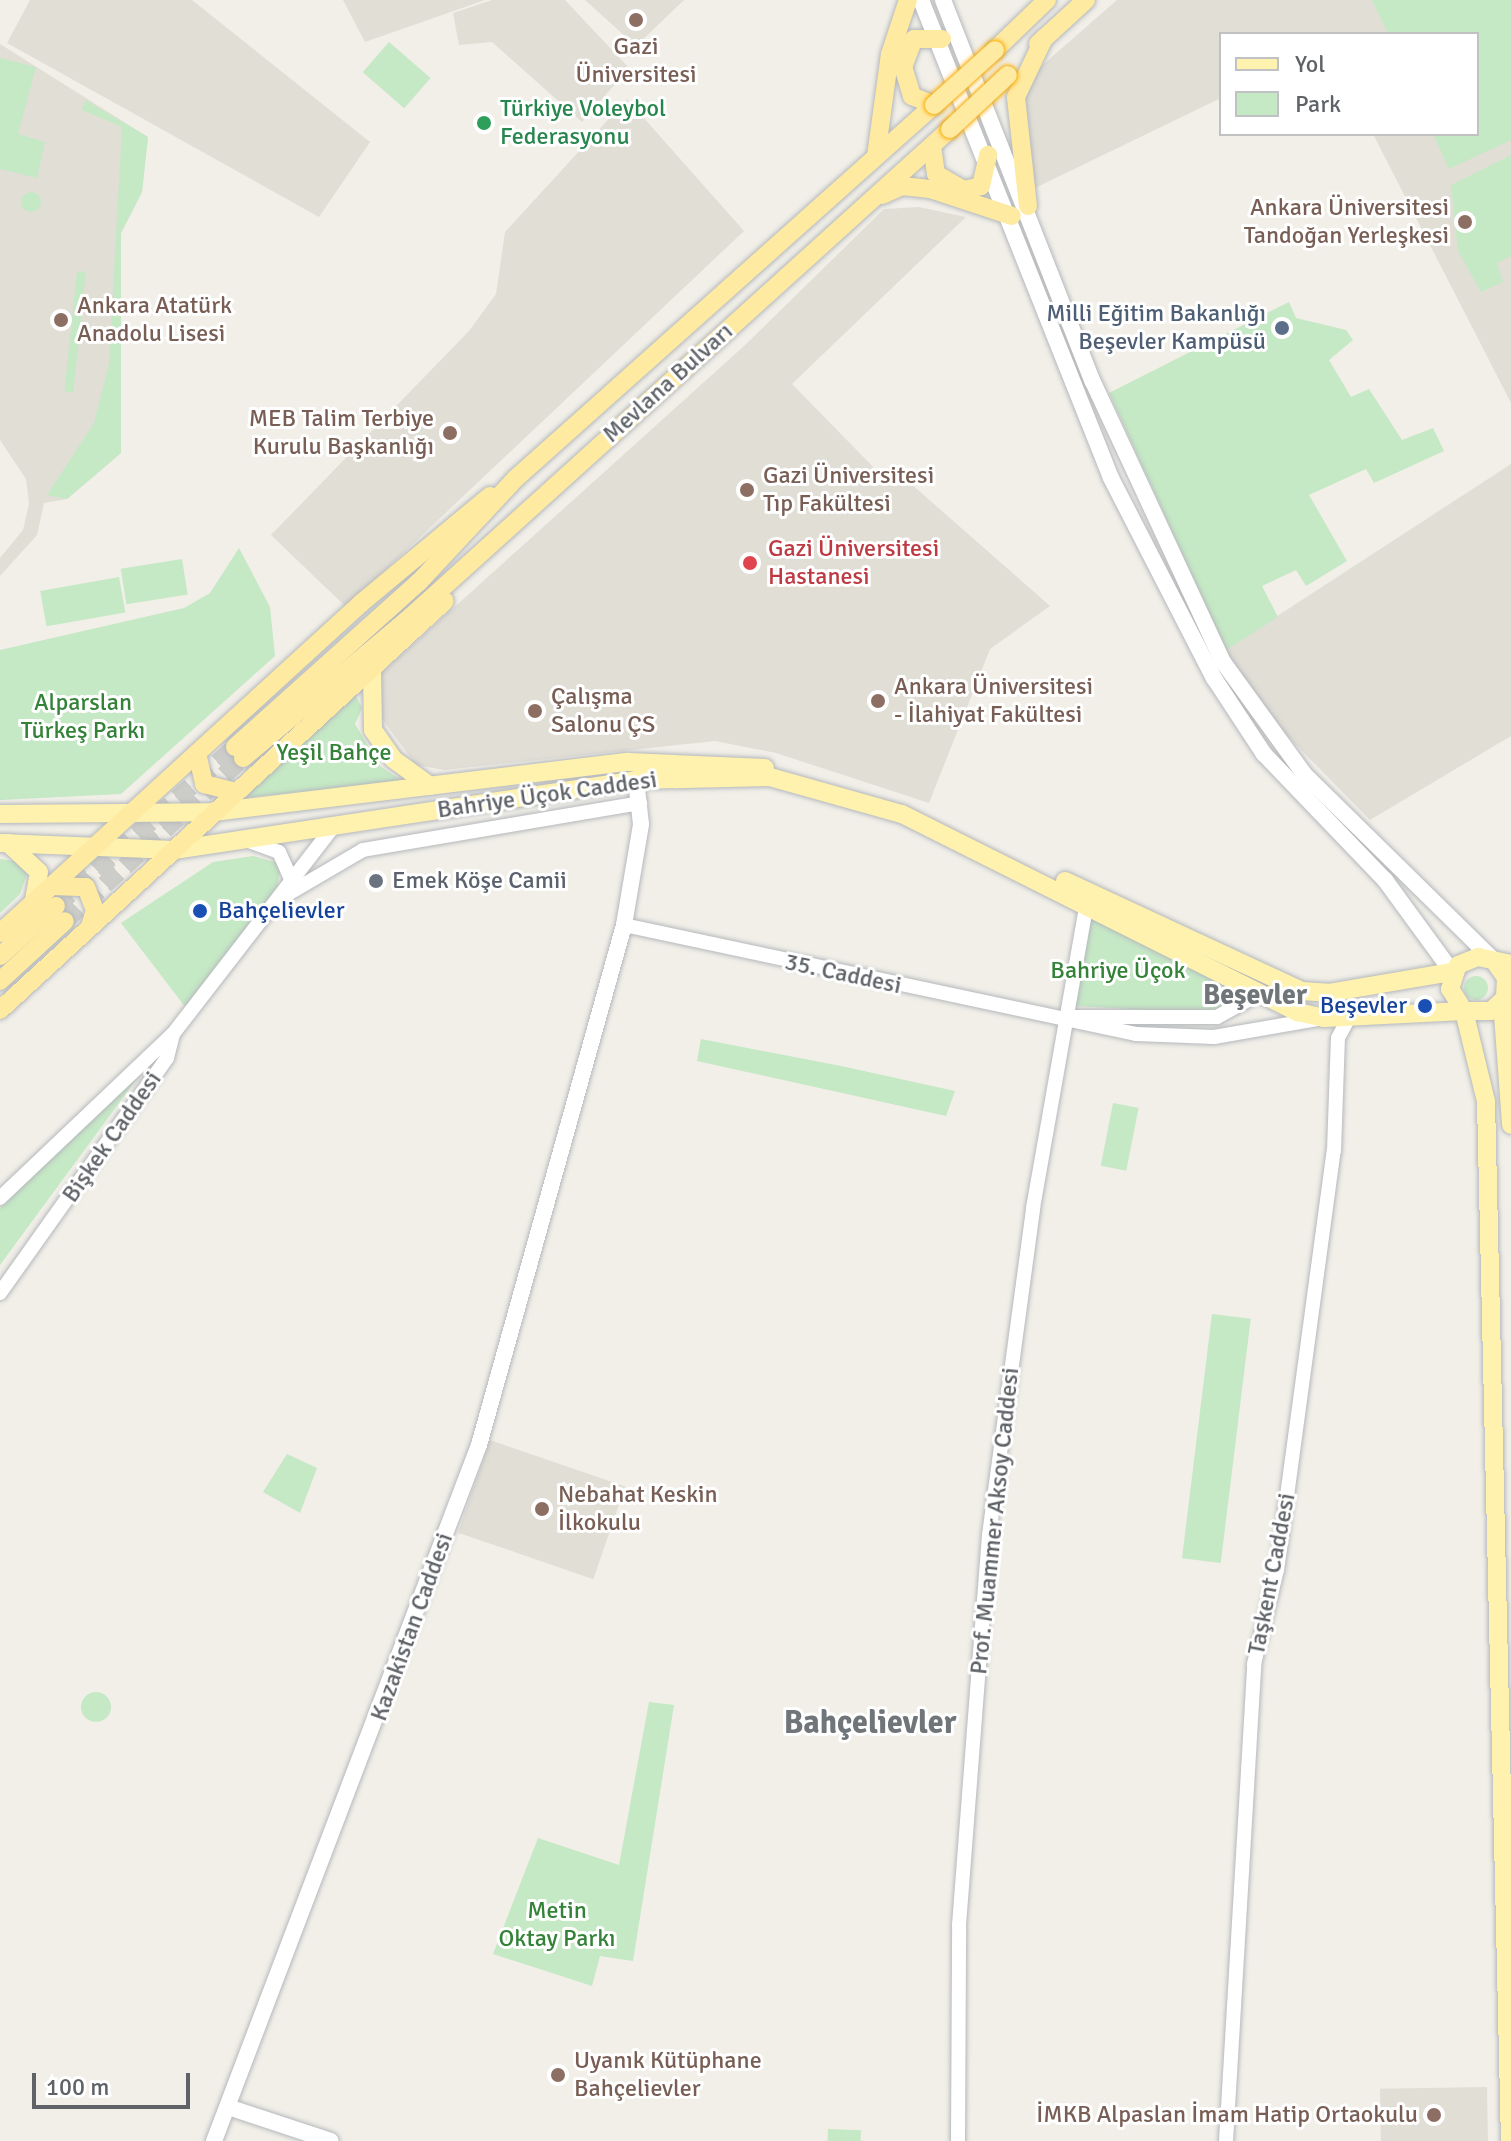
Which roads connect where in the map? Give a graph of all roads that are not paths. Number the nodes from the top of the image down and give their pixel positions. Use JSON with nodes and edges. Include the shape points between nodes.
{"nodes":[{"id":1,"x":908,"y":0,"type":"edge"},
{"id":2,"x":921,"y":0,"type":"edge"},
{"id":3,"x":943,"y":0,"type":"edge"},
{"id":4,"x":1047,"y":0,"type":"edge"},
{"id":5,"x":1086,"y":0,"type":"edge"},
{"id":6,"x":1044,"y":38,"type":"junction"},
{"id":7,"x":942,"y":39,"type":"junction"},
{"id":8,"x":934,"y":105,"type":"junction"},
{"id":9,"x":932,"y":146,"type":"junction"},
{"id":10,"x":988,"y":155,"type":"junction"},
{"id":11,"x":876,"y":157,"type":"junction"},
{"id":12,"x":872,"y":199,"type":"junction"},
{"id":13,"x":1028,"y":206,"type":"junction"},
{"id":14,"x":1012,"y":216,"type":"junction"},
{"id":15,"x":515,"y":479,"type":"junction"},
{"id":16,"x":489,"y":542,"type":"junction"},
{"id":17,"x":372,"y":671,"type":"junction"},
{"id":18,"x":197,"y":753,"type":"junction"},
{"id":19,"x":628,"y":763,"type":"junction"},
{"id":20,"x":636,"y":780,"type":"junction"},
{"id":21,"x":430,"y":786,"type":"junction"},
{"id":22,"x":237,"y":792,"type":"junction"},
{"id":23,"x":336,"y":797,"type":"junction"},
{"id":24,"x":640,"y":803,"type":"junction"},
{"id":25,"x":133,"y":810,"type":"junction"},
{"id":26,"x":213,"y":812,"type":"junction"},
{"id":27,"x":0,"y":814,"type":"edge"},
{"id":28,"x":334,"y":826,"type":"junction"},
{"id":29,"x":242,"y":839,"type":"junction"},
{"id":30,"x":4,"y":843,"type":"edge"},
{"id":31,"x":93,"y":848,"type":"junction"},
{"id":32,"x":174,"y":850,"type":"junction"},
{"id":33,"x":290,"y":877,"type":"junction"},
{"id":34,"x":51,"y":887,"type":"junction"},
{"id":35,"x":34,"y":901,"type":"junction"},
{"id":36,"x":276,"y":902,"type":"junction"},
{"id":37,"x":1086,"y":906,"type":"junction"},
{"id":38,"x":624,"y":925,"type":"junction"},
{"id":39,"x":90,"y":926,"type":"junction"},
{"id":40,"x":0,"y":933,"type":"edge"},
{"id":41,"x":0,"y":956,"type":"edge"},
{"id":42,"x":1503,"y":963,"type":"edge"},
{"id":43,"x":1452,"y":972,"type":"junction"},
{"id":44,"x":0,"y":981,"type":"edge"},
{"id":45,"x":1263,"y":985,"type":"junction"},
{"id":46,"x":1506,"y":1002,"type":"edge"},
{"id":47,"x":0,"y":1010,"type":"edge"},
{"id":48,"x":1464,"y":1011,"type":"junction"},
{"id":49,"x":1351,"y":1014,"type":"junction"},
{"id":50,"x":1063,"y":1017,"type":"junction"},
{"id":51,"x":1324,"y":1018,"type":"junction"},
{"id":52,"x":173,"y":1034,"type":"junction"},
{"id":53,"x":1511,"y":1125,"type":"edge"},
{"id":54,"x":0,"y":1198,"type":"edge"},
{"id":55,"x":0,"y":1293,"type":"edge"},
{"id":56,"x":228,"y":2107,"type":"junction"},
{"id":57,"x":214,"y":2141,"type":"edge"},
{"id":58,"x":331,"y":2141,"type":"edge"},
{"id":59,"x":958,"y":2141,"type":"edge"},
{"id":60,"x":1226,"y":2141,"type":"edge"},
{"id":61,"x":1510,"y":2141,"type":"edge"}],
"edges":[{"from":1,"to":11,"type":"highway","via":[[890,54]]},
{"from":2,"to":7,"type":"main road"},
{"from":3,"to":13,"type":"main road"},
{"from":4,"to":8,"type":"highway","name":"Mevlana Bulvarı","bridge":true},
{"from":5,"to":6,"type":"highway","name":"Mevlana Bulvarı"},
{"from":6,"to":9,"type":"highway","name":"Mevlana Bulvarı","bridge":true},
{"from":6,"to":13,"type":"highway","via":[[1016,97]]},
{"from":7,"to":8,"type":"highway","via":[[914,39],[903,67],[912,96]]},
{"from":7,"to":10,"type":"main road"},
{"from":8,"to":11,"type":"highway","name":"Mevlana Bulvarı"},
{"from":9,"to":10,"type":"highway","via":[[936,174],[964,190],[981,186]]},
{"from":9,"to":12,"type":"highway","name":"Mevlana Bulvarı"},
{"from":10,"to":14,"type":"main road"},
{"from":11,"to":15,"type":"highway","name":"Mevlana Bulvarı"},
{"from":12,"to":14,"type":"highway","via":[[902,186],[930,189]]},
{"from":12,"to":16,"type":"highway","name":"Mevlana Bulvarı"},
{"from":13,"to":42,"type":"main road","via":[[1093,382],[1223,662],[1304,774]]},
{"from":14,"to":43,"type":"main road","via":[[1111,478],[1214,678],[1264,754],[1385,880]]},
{"from":15,"to":16,"type":"highway","name":"Mevlana Bulvarı","via":[[419,582],[239,752]]},
{"from":15,"to":18,"type":"highway","via":[[450,524]]},
{"from":16,"to":17,"type":"highway","via":[[466,581]]},
{"from":17,"to":21,"type":"main road","via":[[373,730],[393,759]]},
{"from":17,"to":22,"type":"highway"},
{"from":18,"to":22,"type":"highway","via":[[204,784]]},
{"from":18,"to":25,"type":"highway"},
{"from":19,"to":20,"type":"main road"},
{"from":19,"to":21,"type":"main road","name":"Bahriye Üçok Caddesi"},
{"from":19,"to":45,"type":"main road","name":"Bahriye Üçok Caddesi","via":[[716,761],[780,770],[908,808]]},
{"from":20,"to":24,"type":"main road","name":"Kazakistan Caddesi"},
{"from":20,"to":28,"type":"main road","name":"Bahriye Üçok Caddesi"},
{"from":20,"to":37,"type":"main road","name":"Bahriye Üçok Caddesi","via":[[785,781],[902,814]]},
{"from":21,"to":23,"type":"main road","name":"Bahriye Üçok Caddesi"},
{"from":22,"to":26,"type":"highway"},
{"from":23,"to":26,"type":"main road","name":"Bahriye Üçok Caddesi"},
{"from":23,"to":28,"type":"main road"},
{"from":24,"to":36,"type":"street","via":[[363,850]]},
{"from":24,"to":38,"type":"main road","name":"Kazakistan Caddesi"},
{"from":25,"to":26,"type":"main road","name":"Bahriye Üçok Caddesi"},
{"from":25,"to":27,"type":"main road","name":"Bahriye Üçok Caddesi"},
{"from":25,"to":31,"type":"highway"},
{"from":26,"to":32,"type":"highway"},
{"from":28,"to":29,"type":"main road","name":"Bahriye Üçok Caddesi"},
{"from":28,"to":33,"type":"street","name":"Bişkek Caddesi"},
{"from":29,"to":32,"type":"main road","name":"Bahriye Üçok Caddesi"},
{"from":29,"to":33,"type":"street","via":[[279,852]]},
{"from":30,"to":31,"type":"main road","name":"Bahriye Üçok Caddesi"},
{"from":30,"to":35,"type":"main road","via":[[39,872]]},
{"from":31,"to":32,"type":"main road","name":"Bahriye Üçok Caddesi"},
{"from":31,"to":34,"type":"highway"},
{"from":32,"to":39,"type":"highway"},
{"from":33,"to":36,"type":"street","name":"Bişkek Caddesi"},
{"from":34,"to":35,"type":"highway"},
{"from":34,"to":39,"type":"highway","via":[[86,887],[95,910]]},
{"from":35,"to":40,"type":"highway"},
{"from":36,"to":52,"type":"street","name":"Bişkek Caddesi"},
{"from":37,"to":45,"type":"main road","name":"Bahriye Üçok Caddesi"},
{"from":37,"to":50,"type":"street","name":"Prof. Muammer Aksoy Caddesi"},
{"from":38,"to":50,"type":"street","name":"35. Caddesi"},
{"from":38,"to":56,"type":"main road","name":"Kazakistan Caddesi","via":[[579,1103],[479,1445]]},
{"from":39,"to":47,"type":"highway"},
{"from":41,"to":44,"type":"highway","via":[[60,913]]},
{"from":42,"to":43,"type":"main road","via":[[1471,958]]},
{"from":42,"to":46,"type":"main road"},
{"from":43,"to":45,"type":"main road","via":[[1328,993]]},
{"from":43,"to":48,"type":"main road","via":[[1452,998]]},
{"from":45,"to":50,"type":"street","via":[[1217,1017]]},
{"from":45,"to":51,"type":"main road"},
{"from":46,"to":48,"type":"main road","via":[[1482,1014]]},
{"from":46,"to":53,"type":"main road"},
{"from":48,"to":49,"type":"main road"},
{"from":48,"to":61,"type":"main road","via":[[1486,1101]]},
{"from":49,"to":51,"type":"main road"},
{"from":49,"to":60,"type":"street","name":"Taşkent Caddesi","via":[[1338,1038],[1334,1151],[1277,1570],[1254,1664]]},
{"from":50,"to":51,"type":"street","via":[[1174,1037]]},
{"from":50,"to":59,"type":"street","name":"Prof. Muammer Aksoy Caddesi","via":[[989,1535],[959,1925]]},
{"from":52,"to":54,"type":"street"},
{"from":52,"to":55,"type":"street","name":"Bişkek Caddesi","via":[[167,1058]]},
{"from":56,"to":57,"type":"main road","name":"Kazakistan Caddesi"},
{"from":56,"to":58,"type":"main road"}]}
